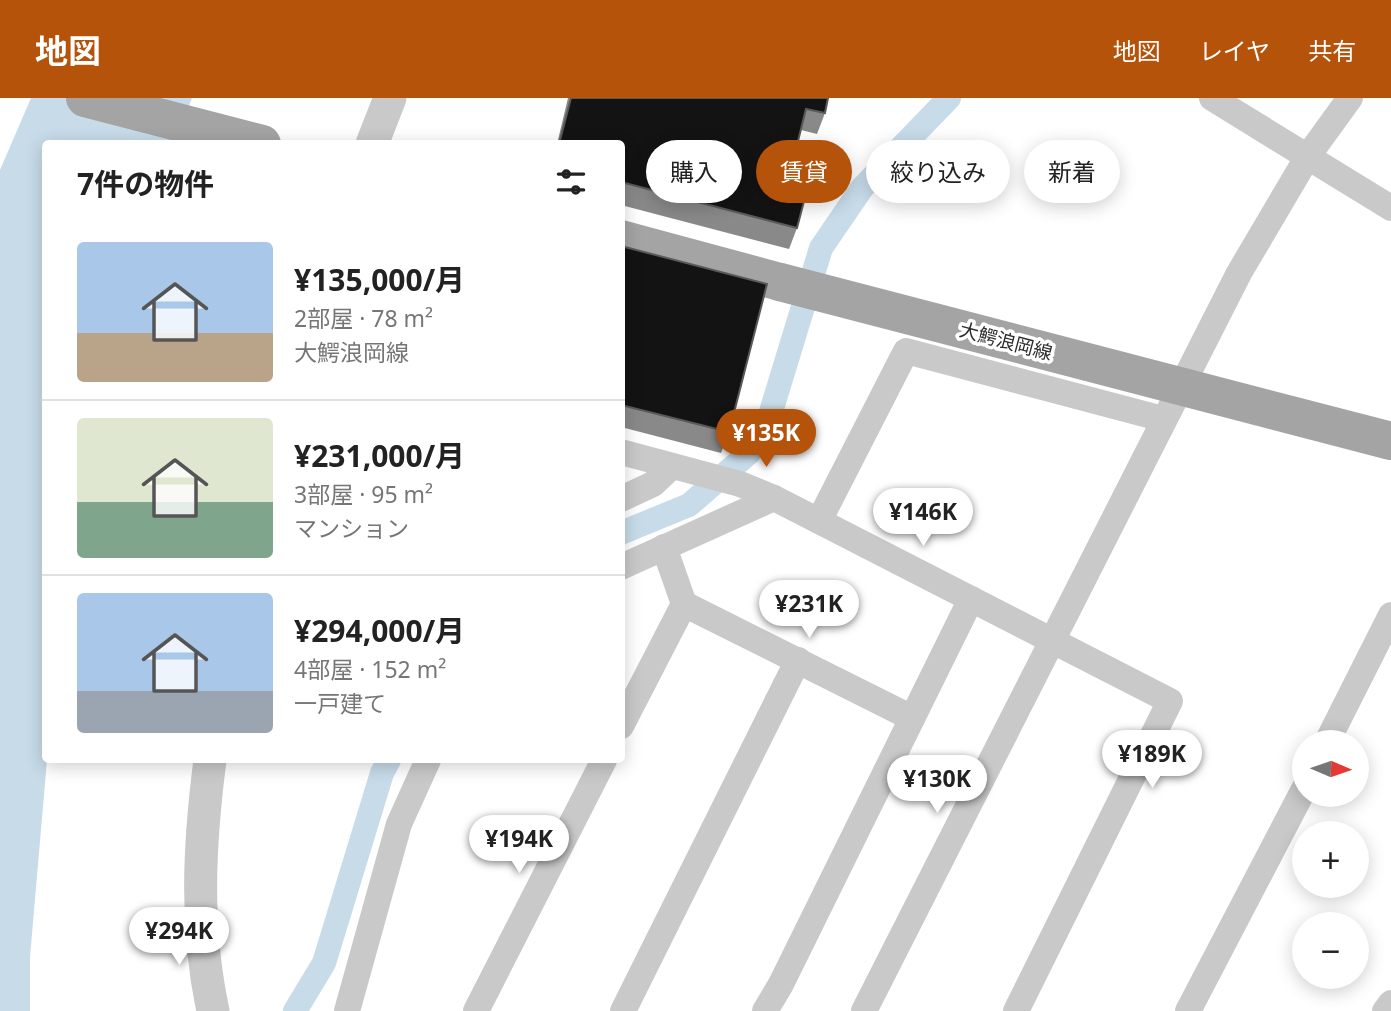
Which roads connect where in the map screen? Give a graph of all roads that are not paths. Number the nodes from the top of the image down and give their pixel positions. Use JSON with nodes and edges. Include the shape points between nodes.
{"nodes":[{"id":1,"x":85,"y":98,"type":"edge"},
{"id":2,"x":390,"y":98,"type":"edge"},
{"id":3,"x":1350,"y":98,"type":"edge"},
{"id":4,"x":1230,"y":102,"type":"edge"},
{"id":5,"x":247,"y":140,"type":"edge"},
{"id":6,"x":374,"y":140,"type":"edge"},
{"id":7,"x":1308,"y":156,"type":"junction"},
{"id":8,"x":1391,"y":208,"type":"edge"},
{"id":9,"x":625,"y":240,"type":"edge"},
{"id":10,"x":1163,"y":419,"type":"junction"},
{"id":11,"x":1391,"y":441,"type":"edge"},
{"id":12,"x":625,"y":453,"type":"edge"},
{"id":13,"x":672,"y":466,"type":"junction"},
{"id":14,"x":625,"y":497,"type":"edge"},
{"id":15,"x":774,"y":498,"type":"junction"},
{"id":16,"x":819,"y":521,"type":"junction"},
{"id":17,"x":664,"y":547,"type":"junction"},
{"id":18,"x":625,"y":565,"type":"edge"},
{"id":19,"x":971,"y":599,"type":"junction"},
{"id":20,"x":684,"y":604,"type":"junction"},
{"id":21,"x":1391,"y":615,"type":"edge"},
{"id":22,"x":1051,"y":640,"type":"junction"},
{"id":23,"x":797,"y":660,"type":"junction"},
{"id":24,"x":625,"y":718,"type":"edge"},
{"id":25,"x":912,"y":718,"type":"junction"},
{"id":26,"x":1333,"y":730,"type":"edge"},
{"id":27,"x":210,"y":763,"type":"edge"},
{"id":28,"x":427,"y":763,"type":"edge"},
{"id":29,"x":602,"y":763,"type":"edge"},
{"id":30,"x":1295,"y":807,"type":"edge"},
{"id":31,"x":1391,"y":1003,"type":"edge"},
{"id":32,"x":213,"y":1011,"type":"edge"},
{"id":33,"x":347,"y":1011,"type":"edge"},
{"id":34,"x":476,"y":1011,"type":"edge"},
{"id":35,"x":623,"y":1011,"type":"edge"},
{"id":36,"x":765,"y":1011,"type":"edge"},
{"id":37,"x":864,"y":1011,"type":"edge"},
{"id":38,"x":1016,"y":1011,"type":"edge"},
{"id":39,"x":1188,"y":1011,"type":"edge"},
{"id":40,"x":1385,"y":1011,"type":"edge"}],
"edges":[{"from":1,"to":5,"type":"main road"},
{"from":2,"to":6,"type":"street"},
{"from":3,"to":7,"type":"street"},
{"from":4,"to":7,"type":"street"},
{"from":7,"to":8,"type":"street"},
{"from":7,"to":10,"type":"street","via":[[1239,273]]},
{"from":9,"to":11,"type":"main road","name":"大鰐浪岡線","bridge":true},
{"from":10,"to":16,"type":"street","via":[[906,351]]},
{"from":10,"to":22,"type":"street"},
{"from":12,"to":13,"type":"street"},
{"from":13,"to":14,"type":"street","via":[[653,484]]},
{"from":13,"to":15,"type":"street"},
{"from":15,"to":16,"type":"street"},
{"from":15,"to":17,"type":"street"},
{"from":16,"to":19,"type":"street"},
{"from":17,"to":18,"type":"street"},
{"from":17,"to":20,"type":"street"},
{"from":19,"to":22,"type":"street"},
{"from":19,"to":25,"type":"street"},
{"from":20,"to":23,"type":"street"},
{"from":20,"to":24,"type":"street"},
{"from":21,"to":26,"type":"street"},
{"from":22,"to":37,"type":"street"},
{"from":22,"to":38,"type":"street","via":[[1170,701]]},
{"from":23,"to":25,"type":"street"},
{"from":23,"to":35,"type":"street"},
{"from":25,"to":36,"type":"street"},
{"from":27,"to":32,"type":"street","via":[[199,876]]},
{"from":28,"to":33,"type":"street","via":[[399,824]]},
{"from":29,"to":34,"type":"street"},
{"from":30,"to":39,"type":"street"},
{"from":31,"to":40,"type":"street"}]}
